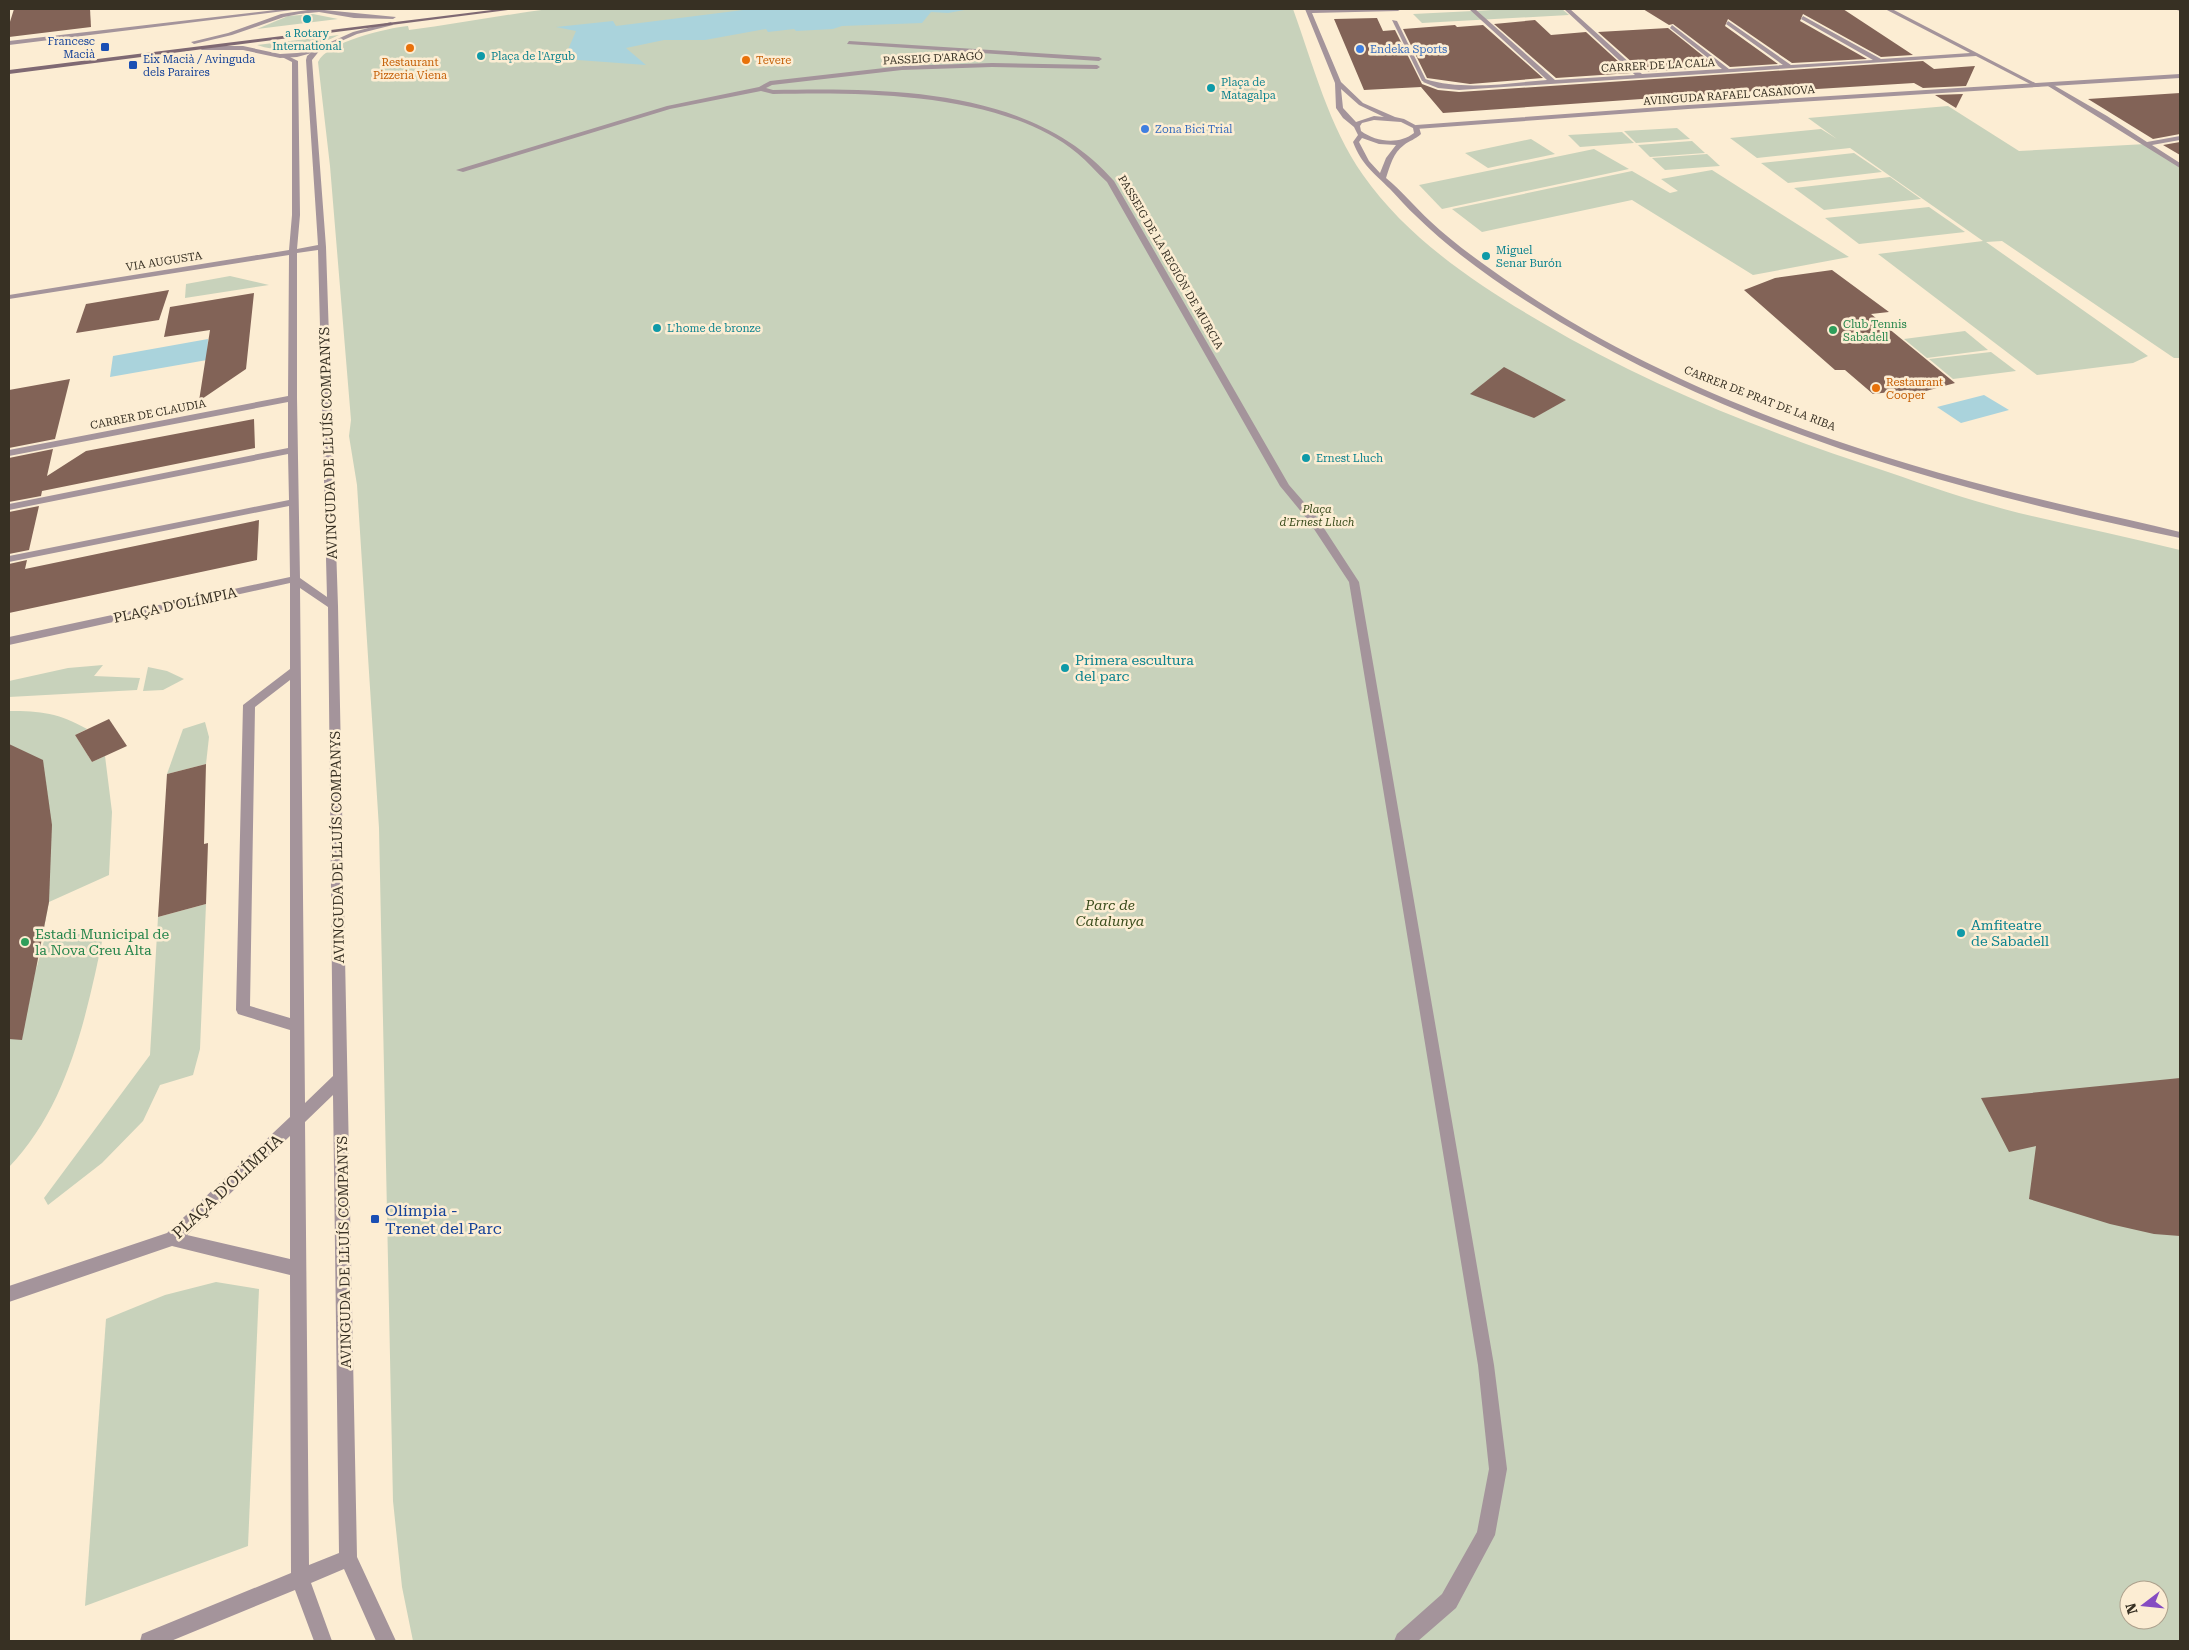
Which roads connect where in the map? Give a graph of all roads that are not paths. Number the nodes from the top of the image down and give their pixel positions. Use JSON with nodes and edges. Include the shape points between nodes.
{"nodes":[{"id":1,"x":457,"y":9,"type":"edge"},
{"id":2,"x":512,"y":9,"type":"edge"},
{"id":3,"x":1386,"y":9,"type":"edge"},
{"id":4,"x":1398,"y":9,"type":"edge"},
{"id":5,"x":1472,"y":9,"type":"edge"},
{"id":6,"x":1567,"y":9,"type":"edge"},
{"id":7,"x":1888,"y":9,"type":"edge"},
{"id":8,"x":298,"y":10,"type":"edge"},
{"id":9,"x":1308,"y":10,"type":"edge"},
{"id":10,"x":1907,"y":12,"type":"dead end"},
{"id":11,"x":1899,"y":14,"type":"junction"},
{"id":12,"x":354,"y":16,"type":"junction"},
{"id":13,"x":393,"y":17,"type":"junction"},
{"id":14,"x":1803,"y":18,"type":"dead end"},
{"id":15,"x":1728,"y":23,"type":"dead end"},
{"id":16,"x":361,"y":24,"type":"junction"},
{"id":17,"x":391,"y":24,"type":"junction"},
{"id":18,"x":1672,"y":27,"type":"dead end"},
{"id":19,"x":244,"y":30,"type":"junction"},
{"id":20,"x":355,"y":34,"type":"junction"},
{"id":21,"x":234,"y":40,"type":"junction"},
{"id":22,"x":194,"y":42,"type":"junction"},
{"id":23,"x":9,"y":43,"type":"edge"},
{"id":24,"x":848,"y":43,"type":"dead end"},
{"id":25,"x":202,"y":48,"type":"junction"},
{"id":26,"x":243,"y":48,"type":"junction"},
{"id":27,"x":317,"y":50,"type":"junction"},
{"id":28,"x":1974,"y":55,"type":"junction"},
{"id":29,"x":284,"y":56,"type":"junction"},
{"id":30,"x":1100,"y":59,"type":"dead end"},
{"id":31,"x":1882,"y":62,"type":"junction"},
{"id":32,"x":9,"y":65,"type":"edge"},
{"id":33,"x":1097,"y":67,"type":"dead end"},
{"id":34,"x":1791,"y":68,"type":"junction"},
{"id":35,"x":1728,"y":71,"type":"junction"},
{"id":36,"x":9,"y":72,"type":"edge"},
{"id":37,"x":1640,"y":76,"type":"junction"},
{"id":38,"x":2180,"y":76,"type":"edge"},
{"id":39,"x":1553,"y":82,"type":"junction"},
{"id":40,"x":1338,"y":83,"type":"junction"},
{"id":41,"x":2044,"y":86,"type":"junction"},
{"id":42,"x":761,"y":89,"type":"junction"},
{"id":43,"x":1392,"y":118,"type":"junction"},
{"id":44,"x":1357,"y":126,"type":"junction"},
{"id":45,"x":1416,"y":127,"type":"junction"},
{"id":46,"x":1361,"y":135,"type":"junction"},
{"id":47,"x":2180,"y":138,"type":"edge"},
{"id":48,"x":1403,"y":142,"type":"junction"},
{"id":49,"x":2146,"y":144,"type":"junction"},
{"id":50,"x":2180,"y":166,"type":"edge"},
{"id":51,"x":460,"y":170,"type":"dead end"},
{"id":52,"x":1383,"y":177,"type":"junction"},
{"id":53,"x":322,"y":247,"type":"junction"},
{"id":54,"x":293,"y":251,"type":"junction"},
{"id":55,"x":9,"y":297,"type":"edge"},
{"id":56,"x":292,"y":398,"type":"junction"},
{"id":57,"x":293,"y":450,"type":"junction"},
{"id":58,"x":9,"y":453,"type":"edge"},
{"id":59,"x":294,"y":502,"type":"junction"},
{"id":60,"x":9,"y":507,"type":"edge"},
{"id":61,"x":2180,"y":535,"type":"edge"},
{"id":62,"x":9,"y":559,"type":"edge"},
{"id":63,"x":295,"y":579,"type":"junction"},
{"id":64,"x":333,"y":606,"type":"junction"},
{"id":65,"x":9,"y":641,"type":"edge"},
{"id":66,"x":295,"y":672,"type":"junction"},
{"id":67,"x":297,"y":1026,"type":"junction"},
{"id":68,"x":342,"y":1078,"type":"junction"},
{"id":69,"x":298,"y":1120,"type":"junction"},
{"id":70,"x":172,"y":1239,"type":"junction"},
{"id":71,"x":298,"y":1268,"type":"junction"},
{"id":72,"x":9,"y":1294,"type":"edge"},
{"id":73,"x":348,"y":1558,"type":"junction"},
{"id":74,"x":300,"y":1578,"type":"junction"},
{"id":75,"x":149,"y":1641,"type":"edge"},
{"id":76,"x":323,"y":1641,"type":"edge"},
{"id":77,"x":386,"y":1641,"type":"edge"},
{"id":78,"x":1404,"y":1641,"type":"edge"}],
"edges":[{"from":1,"to":13,"type":"main road"},
{"from":2,"to":17,"type":"main road"},
{"from":3,"to":4,"type":"street"},
{"from":3,"to":9,"type":"street"},
{"from":3,"to":39,"type":"street","name":"CARRER DE LA CALA","via":[[1426,81],[1459,88]]},
{"from":5,"to":39,"type":"street"},
{"from":6,"to":37,"type":"street"},
{"from":7,"to":11,"type":"street"},
{"from":8,"to":12,"type":"street"},
{"from":8,"to":19,"type":"street"},
{"from":8,"to":23,"type":"street"},
{"from":9,"to":40,"type":"street"},
{"from":10,"to":11,"type":"street"},
{"from":11,"to":28,"type":"street"},
{"from":12,"to":13,"type":"street"},
{"from":12,"to":16,"type":"street"},
{"from":13,"to":16,"type":"main road"},
{"from":14,"to":31,"type":"street"},
{"from":15,"to":34,"type":"street"},
{"from":16,"to":17,"type":"main road"},
{"from":16,"to":20,"type":"street"},
{"from":16,"to":21,"type":"main road"},
{"from":17,"to":20,"type":"street"},
{"from":18,"to":35,"type":"street"},
{"from":19,"to":21,"type":"street"},
{"from":19,"to":22,"type":"street"},
{"from":20,"to":27,"type":"street"},
{"from":21,"to":22,"type":"main road"},
{"from":21,"to":25,"type":"main road"},
{"from":21,"to":26,"type":"street"},
{"from":22,"to":32,"type":"main road"},
{"from":24,"to":30,"type":"street"},
{"from":25,"to":26,"type":"street"},
{"from":25,"to":36,"type":"main road"},
{"from":26,"to":29,"type":"street"},
{"from":27,"to":29,"type":"street"},
{"from":27,"to":53,"type":"street","name":"AVINGUDA DE LLUÍS COMPANYS","via":[[309,60]]},
{"from":28,"to":31,"type":"street","name":"CARRER DE LA CALA"},
{"from":28,"to":41,"type":"street"},
{"from":29,"to":54,"type":"street","via":[[295,61],[296,215]]},
{"from":31,"to":34,"type":"street","name":"CARRER DE LA CALA"},
{"from":33,"to":42,"type":"street","name":"PASSEIG D'ARAGÓ","via":[[992,65],[902,68],[770,83]]},
{"from":34,"to":35,"type":"street","name":"CARRER DE LA CALA"},
{"from":35,"to":37,"type":"street","name":"CARRER DE LA CALA"},
{"from":37,"to":39,"type":"street","name":"CARRER DE LA CALA"},
{"from":38,"to":41,"type":"street","name":"AVINGUDA RAFAEL CASANOVA"},
{"from":40,"to":43,"type":"street","via":[[1361,104]]},
{"from":40,"to":44,"type":"street","via":[[1336,100],[1343,116]]},
{"from":41,"to":45,"type":"street","name":"AVINGUDA RAFAEL CASANOVA"},
{"from":41,"to":49,"type":"street"},
{"from":42,"to":51,"type":"street","via":[[669,107]]},
{"from":42,"to":78,"type":"street","name":"PASSEIG DE LA REGIÓN DE MURCIA","via":[[772,92],[872,92],[955,102],[1020,119],[1078,149],[1099,166],[1284,486],[1322,533],[1354,582],[1486,1365],[1498,1470],[1486,1535],[1449,1601]]},
{"from":43,"to":44,"type":"street","via":[[1366,120]]},
{"from":43,"to":45,"type":"street"},
{"from":44,"to":46,"type":"street"},
{"from":45,"to":48,"type":"street","via":[[1418,134]]},
{"from":46,"to":48,"type":"street","via":[[1384,142]]},
{"from":46,"to":52,"type":"street","name":"CARRER DE PRAT DE LA RIBA","via":[[1356,142],[1361,152],[1371,169]]},
{"from":47,"to":49,"type":"street"},
{"from":48,"to":52,"type":"street","via":[[1394,149]]},
{"from":49,"to":50,"type":"street"},
{"from":52,"to":61,"type":"street","name":"CARRER DE PRAT DE LA RIBA","via":[[1416,214],[1486,272],[1597,340],[1679,381],[1796,428],[1910,467],[2058,507]]},
{"from":53,"to":54,"type":"street","name":"VIA AUGUSTA"},
{"from":53,"to":64,"type":"street","name":"AVINGUDA DE LLUÍS COMPANYS"},
{"from":54,"to":55,"type":"street","name":"VIA AUGUSTA"},
{"from":54,"to":56,"type":"street"},
{"from":56,"to":57,"type":"street"},
{"from":56,"to":58,"type":"street","name":"CARRER DE CLAUDIA"},
{"from":57,"to":59,"type":"street"},
{"from":57,"to":60,"type":"street"},
{"from":59,"to":62,"type":"street"},
{"from":59,"to":63,"type":"street"},
{"from":63,"to":64,"type":"street"},
{"from":63,"to":65,"type":"street","name":"PLAÇA D'OLÍMPIA"},
{"from":63,"to":66,"type":"street"},
{"from":64,"to":68,"type":"street","name":"AVINGUDA DE LLUÍS COMPANYS"},
{"from":66,"to":67,"type":"street"},
{"from":66,"to":67,"type":"street","via":[[249,705],[242,1010]]},
{"from":67,"to":69,"type":"street"},
{"from":68,"to":69,"type":"street","name":"PLAÇA D'OLÍMPIA"},
{"from":68,"to":73,"type":"street","name":"AVINGUDA DE LLUÍS COMPANYS"},
{"from":69,"to":70,"type":"street","name":"PLAÇA D'OLÍMPIA"},
{"from":69,"to":71,"type":"street"},
{"from":70,"to":71,"type":"street"},
{"from":70,"to":72,"type":"street","name":"PLAÇA D'OLÍMPIA"},
{"from":71,"to":74,"type":"street"},
{"from":73,"to":74,"type":"street"},
{"from":73,"to":77,"type":"street","name":"AVINGUDA DE LLUÍS COMPANYS"},
{"from":74,"to":75,"type":"street"},
{"from":74,"to":76,"type":"street"}]}
